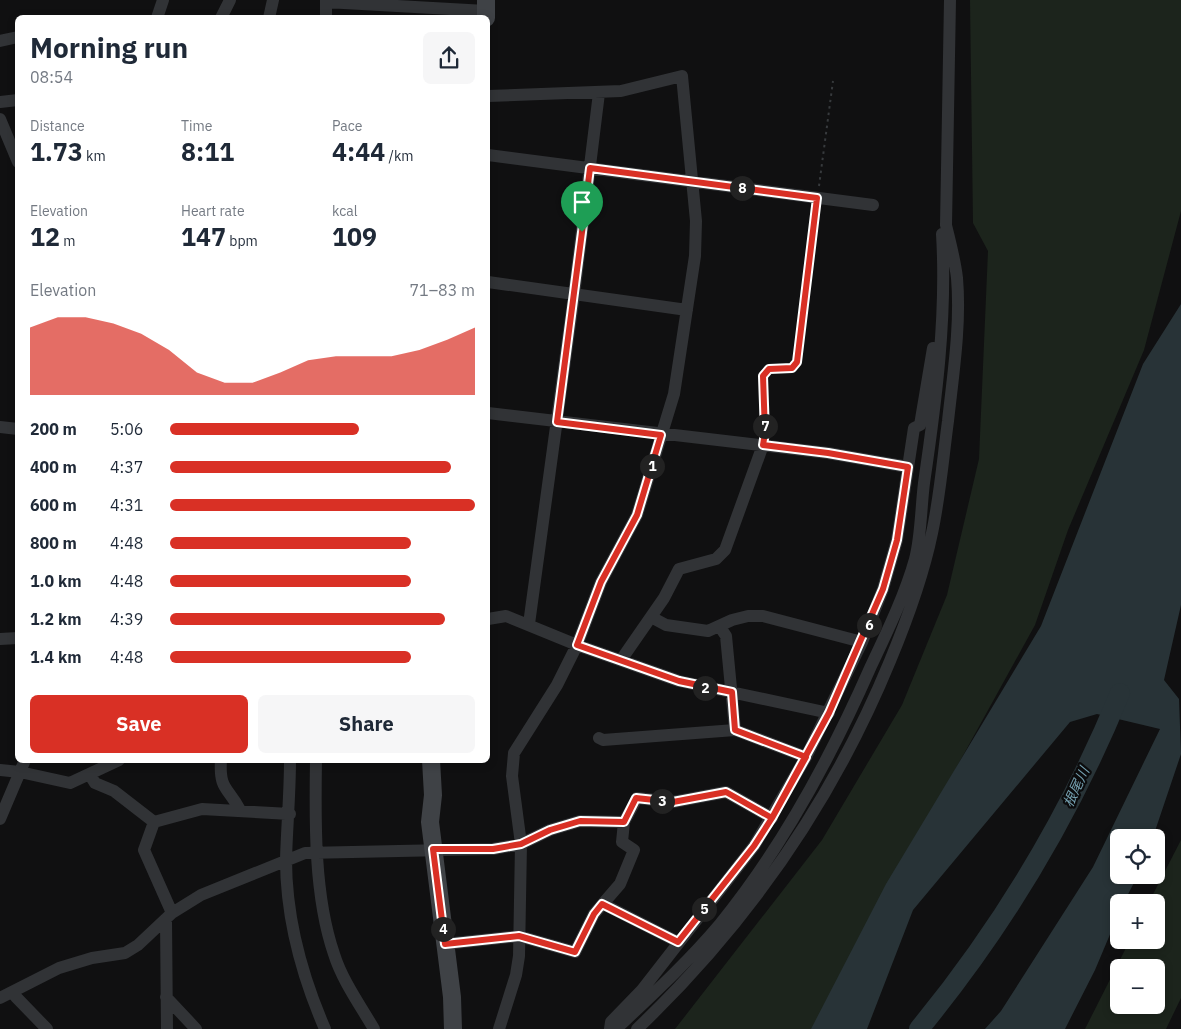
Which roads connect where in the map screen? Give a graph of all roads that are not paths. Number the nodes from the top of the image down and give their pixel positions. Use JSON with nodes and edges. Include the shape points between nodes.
{"nodes":[{"id":1,"x":163,"y":0,"type":"edge"},
{"id":2,"x":230,"y":0,"type":"edge"},
{"id":3,"x":273,"y":0,"type":"edge"},
{"id":4,"x":950,"y":0,"type":"edge"},
{"id":5,"x":326,"y":1,"type":"edge"},
{"id":6,"x":486,"y":9,"type":"edge"},
{"id":7,"x":158,"y":15,"type":"edge"},
{"id":8,"x":222,"y":15,"type":"edge"},
{"id":9,"x":270,"y":15,"type":"edge"},
{"id":10,"x":326,"y":15,"type":"edge"},
{"id":11,"x":15,"y":38,"type":"edge"},
{"id":12,"x":0,"y":41,"type":"edge"},
{"id":13,"x":599,"y":93,"type":"junction"},
{"id":14,"x":490,"y":96,"type":"edge"},
{"id":15,"x":15,"y":100,"type":"edge"},
{"id":16,"x":0,"y":102,"type":"edge"},
{"id":17,"x":0,"y":119,"type":"edge"},
{"id":18,"x":15,"y":155,"type":"edge"},
{"id":19,"x":490,"y":155,"type":"edge"},
{"id":20,"x":590,"y":168,"type":"junction"},
{"id":21,"x":692,"y":181,"type":"junction"},
{"id":22,"x":873,"y":205,"type":"dead end"},
{"id":23,"x":946,"y":225,"type":"junction"},
{"id":24,"x":490,"y":282,"type":"edge"},
{"id":25,"x":574,"y":295,"type":"junction"},
{"id":26,"x":687,"y":310,"type":"junction"},
{"id":27,"x":941,"y":333,"type":"junction"},
{"id":28,"x":490,"y":413,"type":"edge"},
{"id":29,"x":557,"y":422,"type":"junction"},
{"id":30,"x":0,"y":427,"type":"edge"},
{"id":31,"x":15,"y":429,"type":"edge"},
{"id":32,"x":661,"y":435,"type":"junction"},
{"id":33,"x":763,"y":445,"type":"junction"},
{"id":34,"x":908,"y":467,"type":"junction"},
{"id":35,"x":651,"y":617,"type":"junction"},
{"id":36,"x":490,"y":619,"type":"edge"},
{"id":37,"x":530,"y":624,"type":"junction"},
{"id":38,"x":720,"y":627,"type":"junction"},
{"id":39,"x":0,"y":638,"type":"edge"},
{"id":40,"x":15,"y":638,"type":"edge"},
{"id":41,"x":862,"y":642,"type":"junction"},
{"id":42,"x":577,"y":645,"type":"junction"},
{"id":43,"x":621,"y":660,"type":"junction"},
{"id":44,"x":732,"y":692,"type":"junction"},
{"id":45,"x":829,"y":713,"type":"junction"},
{"id":46,"x":735,"y":730,"type":"junction"},
{"id":47,"x":599,"y":738,"type":"dead end"},
{"id":48,"x":806,"y":757,"type":"junction"},
{"id":49,"x":113,"y":763,"type":"edge"},
{"id":50,"x":221,"y":763,"type":"edge"},
{"id":51,"x":290,"y":763,"type":"edge"},
{"id":52,"x":316,"y":763,"type":"edge"},
{"id":53,"x":432,"y":763,"type":"edge"},
{"id":54,"x":23,"y":766,"type":"edge"},
{"id":55,"x":0,"y":770,"type":"edge"},
{"id":56,"x":90,"y":775,"type":"junction"},
{"id":57,"x":240,"y":810,"type":"junction"},
{"id":58,"x":290,"y":814,"type":"junction"},
{"id":59,"x":772,"y":818,"type":"junction"},
{"id":60,"x":0,"y":820,"type":"edge"},
{"id":61,"x":154,"y":822,"type":"junction"},
{"id":62,"x":624,"y":822,"type":"junction"},
{"id":63,"x":521,"y":844,"type":"junction"},
{"id":64,"x":433,"y":849,"type":"junction"},
{"id":65,"x":318,"y":852,"type":"junction"},
{"id":66,"x":286,"y":860,"type":"junction"},
{"id":67,"x":602,"y":904,"type":"junction"},
{"id":68,"x":169,"y":917,"type":"junction"},
{"id":69,"x":519,"y":936,"type":"junction"},
{"id":70,"x":678,"y":942,"type":"junction"},
{"id":71,"x":445,"y":944,"type":"junction"},
{"id":72,"x":14,"y":992,"type":"junction"},
{"id":73,"x":166,"y":997,"type":"junction"},
{"id":74,"x":0,"y":998,"type":"edge"},
{"id":75,"x":47,"y":1029,"type":"edge"},
{"id":76,"x":168,"y":1029,"type":"edge"},
{"id":77,"x":196,"y":1029,"type":"edge"},
{"id":78,"x":325,"y":1029,"type":"edge"},
{"id":79,"x":374,"y":1029,"type":"edge"},
{"id":80,"x":454,"y":1029,"type":"edge"},
{"id":81,"x":499,"y":1029,"type":"edge"},
{"id":82,"x":610,"y":1029,"type":"edge"},
{"id":83,"x":616,"y":1029,"type":"edge"},
{"id":84,"x":637,"y":1029,"type":"edge"}],
"edges":[{"from":1,"to":7,"type":"street"},
{"from":2,"to":8,"type":"street"},
{"from":3,"to":9,"type":"street"},
{"from":4,"to":23,"type":"street"},
{"from":5,"to":6,"type":"street"},
{"from":5,"to":10,"type":"street"},
{"from":11,"to":12,"type":"street"},
{"from":13,"to":14,"type":"street"},
{"from":13,"to":20,"type":"street"},
{"from":13,"to":21,"type":"street","via":[[682,76]]},
{"from":15,"to":16,"type":"street"},
{"from":17,"to":18,"type":"street"},
{"from":19,"to":20,"type":"street"},
{"from":20,"to":21,"type":"street"},
{"from":20,"to":25,"type":"street"},
{"from":21,"to":22,"type":"street"},
{"from":21,"to":26,"type":"street","via":[[695,256]]},
{"from":23,"to":27,"type":"street","via":[[942,231]]},
{"from":23,"to":84,"type":"street","via":[[957,280],[950,402],[932,534],[908,613],[875,697],[850,747],[781,864],[709,955]]},
{"from":24,"to":25,"type":"street"},
{"from":25,"to":26,"type":"street"},
{"from":25,"to":29,"type":"street"},
{"from":26,"to":32,"type":"street","via":[[674,394]]},
{"from":27,"to":34,"type":"street","via":[[934,339],[920,425],[914,428]]},
{"from":27,"to":83,"type":"street","via":[[916,557],[847,721],[798,810],[757,875],[670,979]]},
{"from":28,"to":29,"type":"street"},
{"from":29,"to":32,"type":"street"},
{"from":29,"to":37,"type":"street"},
{"from":30,"to":31,"type":"street"},
{"from":32,"to":33,"type":"street"},
{"from":32,"to":42,"type":"street","via":[[637,515],[601,582]]},
{"from":33,"to":34,"type":"street"},
{"from":33,"to":35,"type":"street","via":[[725,550],[716,559],[679,569]]},
{"from":34,"to":41,"type":"street","via":[[897,540],[883,589]]},
{"from":35,"to":38,"type":"street","via":[[666,625],[694,631]]},
{"from":35,"to":43,"type":"street"},
{"from":36,"to":37,"type":"street","via":[[506,616]]},
{"from":37,"to":42,"type":"street"},
{"from":38,"to":41,"type":"street","via":[[740,618],[763,616]]},
{"from":38,"to":44,"type":"street","via":[[726,636]]},
{"from":39,"to":40,"type":"street"},
{"from":41,"to":45,"type":"street"},
{"from":42,"to":43,"type":"street"},
{"from":42,"to":63,"type":"street","via":[[557,685],[514,753],[512,776]]},
{"from":43,"to":44,"type":"street","via":[[679,681]]},
{"from":44,"to":45,"type":"street"},
{"from":44,"to":46,"type":"street"},
{"from":45,"to":48,"type":"street"},
{"from":46,"to":47,"type":"street"},
{"from":46,"to":48,"type":"street"},
{"from":48,"to":59,"type":"street"},
{"from":49,"to":56,"type":"street"},
{"from":50,"to":57,"type":"street","via":[[220,777]]},
{"from":51,"to":58,"type":"street"},
{"from":52,"to":65,"type":"street"},
{"from":53,"to":64,"type":"street","via":[[430,822]]},
{"from":54,"to":55,"type":"street"},
{"from":54,"to":56,"type":"street","via":[[70,784]]},
{"from":54,"to":60,"type":"street"},
{"from":56,"to":61,"type":"street","via":[[96,784],[114,791]]},
{"from":57,"to":58,"type":"street"},
{"from":57,"to":61,"type":"street","via":[[202,809]]},
{"from":58,"to":66,"type":"street"},
{"from":59,"to":62,"type":"street","via":[[726,792],[673,802],[636,798]]},
{"from":59,"to":70,"type":"street","via":[[754,846]]},
{"from":61,"to":68,"type":"street","via":[[144,850]]},
{"from":62,"to":63,"type":"street","via":[[580,821],[550,830]]},
{"from":62,"to":67,"type":"street","via":[[622,842],[634,850],[620,884]]},
{"from":63,"to":64,"type":"street","via":[[493,849]]},
{"from":63,"to":69,"type":"street"},
{"from":64,"to":65,"type":"street"},
{"from":64,"to":71,"type":"street"},
{"from":65,"to":66,"type":"street"},
{"from":65,"to":79,"type":"street","via":[[320,898],[334,955]]},
{"from":66,"to":68,"type":"street","via":[[201,895]]},
{"from":66,"to":78,"type":"street","via":[[297,949],[310,994]]},
{"from":67,"to":69,"type":"street","via":[[575,952]]},
{"from":67,"to":70,"type":"street"},
{"from":68,"to":72,"type":"street","via":[[125,953],[59,968]]},
{"from":68,"to":73,"type":"street"},
{"from":69,"to":71,"type":"street"},
{"from":69,"to":81,"type":"street","via":[[516,975]]},
{"from":70,"to":82,"type":"street","via":[[642,990],[611,1022]]},
{"from":71,"to":80,"type":"street"},
{"from":72,"to":74,"type":"street"},
{"from":72,"to":75,"type":"street"},
{"from":73,"to":76,"type":"street"},
{"from":73,"to":77,"type":"street"}]}
